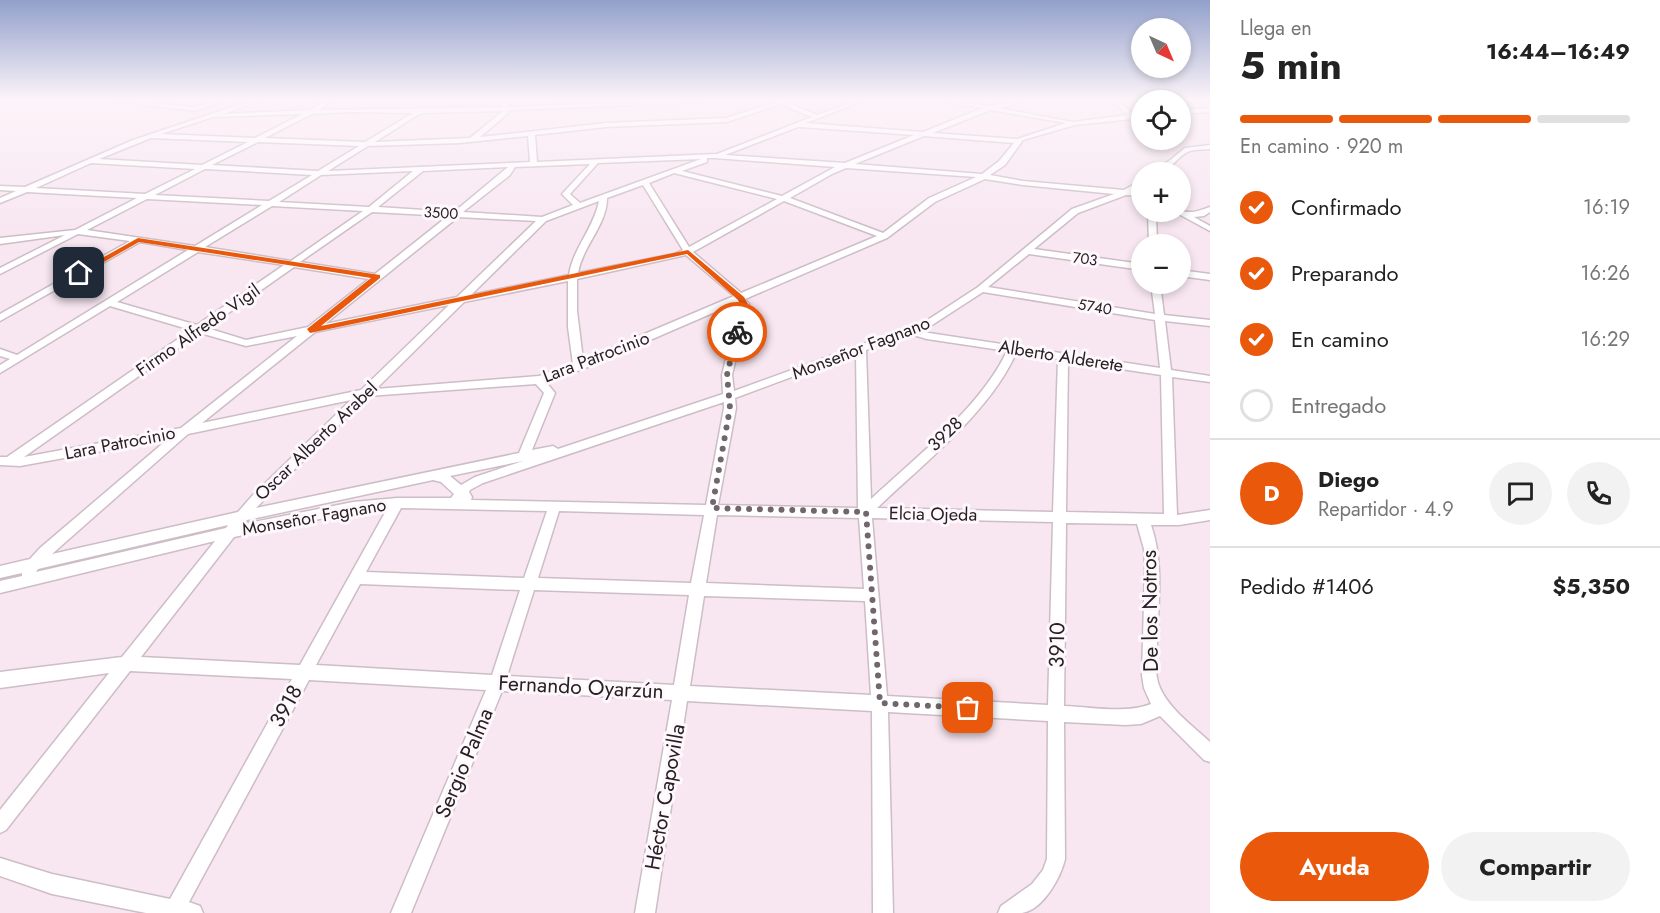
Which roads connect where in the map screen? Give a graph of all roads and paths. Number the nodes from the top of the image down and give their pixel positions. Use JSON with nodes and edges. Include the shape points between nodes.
{"nodes":[{"id":1,"x":134,"y":143,"type":"edge"},
{"id":2,"x":251,"y":143,"type":"edge"},
{"id":3,"x":316,"y":143,"type":"edge"},
{"id":4,"x":406,"y":143,"type":"edge"},
{"id":5,"x":532,"y":143,"type":"edge"},
{"id":6,"x":748,"y":143,"type":"edge"},
{"id":7,"x":901,"y":143,"type":"edge"},
{"id":8,"x":1016,"y":143,"type":"edge"},
{"id":9,"x":370,"y":144,"type":"junction"},
{"id":10,"x":1210,"y":147,"type":"edge"},
{"id":11,"x":715,"y":156,"type":"junction"},
{"id":12,"x":88,"y":161,"type":"junction"},
{"id":13,"x":595,"y":162,"type":"junction"},
{"id":14,"x":1173,"y":162,"type":"edge"},
{"id":15,"x":534,"y":164,"type":"junction"},
{"id":16,"x":844,"y":165,"type":"junction"},
{"id":17,"x":203,"y":166,"type":"junction"},
{"id":18,"x":512,"y":166,"type":"junction"},
{"id":19,"x":422,"y":168,"type":"junction"},
{"id":20,"x":674,"y":171,"type":"junction"},
{"id":21,"x":323,"y":173,"type":"junction"},
{"id":22,"x":984,"y":176,"type":"junction"},
{"id":23,"x":645,"y":182,"type":"junction"},
{"id":24,"x":0,"y":188,"type":"edge"},
{"id":25,"x":1131,"y":189,"type":"edge"},
{"id":26,"x":25,"y":190,"type":"junction"},
{"id":27,"x":1126,"y":192,"type":"junction"},
{"id":28,"x":1131,"y":193,"type":"edge"},
{"id":29,"x":144,"y":197,"type":"junction"},
{"id":30,"x":603,"y":198,"type":"junction"},
{"id":31,"x":783,"y":198,"type":"junction"},
{"id":32,"x":0,"y":201,"type":"edge"},
{"id":33,"x":272,"y":204,"type":"junction"},
{"id":34,"x":580,"y":207,"type":"junction"},
{"id":35,"x":371,"y":209,"type":"junction"},
{"id":36,"x":1210,"y":209,"type":"edge"},
{"id":37,"x":1191,"y":212,"type":"edge"},
{"id":38,"x":455,"y":214,"type":"junction"},
{"id":39,"x":1191,"y":218,"type":"edge"},
{"id":40,"x":543,"y":219,"type":"junction"},
{"id":41,"x":1210,"y":229,"type":"edge"},
{"id":42,"x":76,"y":231,"type":"junction"},
{"id":43,"x":884,"y":236,"type":"junction"},
{"id":44,"x":138,"y":240,"type":"junction"},
{"id":45,"x":0,"y":242,"type":"edge"},
{"id":46,"x":198,"y":249,"type":"junction"},
{"id":47,"x":1028,"y":251,"type":"junction"},
{"id":48,"x":688,"y":252,"type":"junction"},
{"id":49,"x":292,"y":264,"type":"junction"},
{"id":50,"x":1131,"y":265,"type":"edge"},
{"id":51,"x":0,"y":271,"type":"edge"},
{"id":52,"x":1191,"y":274,"type":"edge"},
{"id":53,"x":1210,"y":276,"type":"edge"},
{"id":54,"x":377,"y":277,"type":"junction"},
{"id":55,"x":572,"y":277,"type":"junction"},
{"id":56,"x":981,"y":289,"type":"junction"},
{"id":57,"x":1158,"y":294,"type":"edge"},
{"id":58,"x":463,"y":298,"type":"junction"},
{"id":59,"x":742,"y":299,"type":"junction"},
{"id":60,"x":110,"y":303,"type":"junction"},
{"id":61,"x":1161,"y":317,"type":"junction"},
{"id":62,"x":0,"y":318,"type":"edge"},
{"id":63,"x":1210,"y":323,"type":"edge"},
{"id":64,"x":198,"y":330,"type":"junction"},
{"id":65,"x":310,"y":330,"type":"junction"},
{"id":66,"x":912,"y":331,"type":"junction"},
{"id":67,"x":1013,"y":349,"type":"junction"},
{"id":68,"x":861,"y":350,"type":"junction"},
{"id":69,"x":0,"y":352,"type":"edge"},
{"id":70,"x":1063,"y":356,"type":"junction"},
{"id":71,"x":19,"y":359,"type":"junction"},
{"id":72,"x":579,"y":367,"type":"junction"},
{"id":73,"x":0,"y":370,"type":"edge"},
{"id":74,"x":1166,"y":372,"type":"junction"},
{"id":75,"x":539,"y":380,"type":"junction"},
{"id":76,"x":1210,"y":380,"type":"edge"},
{"id":77,"x":365,"y":393,"type":"junction"},
{"id":78,"x":729,"y":396,"type":"junction"},
{"id":79,"x":186,"y":430,"type":"junction"},
{"id":80,"x":618,"y":434,"type":"junction"},
{"id":81,"x":524,"y":456,"type":"junction"},
{"id":82,"x":2,"y":464,"type":"edge"},
{"id":83,"x":433,"y":475,"type":"junction"},
{"id":84,"x":461,"y":492,"type":"junction"},
{"id":85,"x":397,"y":502,"type":"junction"},
{"id":86,"x":447,"y":504,"type":"junction"},
{"id":87,"x":479,"y":506,"type":"junction"},
{"id":88,"x":554,"y":508,"type":"junction"},
{"id":89,"x":712,"y":508,"type":"junction"},
{"id":90,"x":866,"y":512,"type":"junction"},
{"id":91,"x":241,"y":516,"type":"junction"},
{"id":92,"x":1060,"y":516,"type":"junction"},
{"id":93,"x":1209,"y":516,"type":"edge"},
{"id":94,"x":1142,"y":519,"type":"junction"},
{"id":95,"x":1170,"y":519,"type":"junction"},
{"id":96,"x":227,"y":533,"type":"junction"},
{"id":97,"x":34,"y":564,"type":"junction"},
{"id":98,"x":0,"y":572,"type":"edge"},
{"id":99,"x":355,"y":579,"type":"junction"},
{"id":100,"x":28,"y":580,"type":"junction"},
{"id":101,"x":530,"y":584,"type":"junction"},
{"id":102,"x":0,"y":587,"type":"edge"},
{"id":103,"x":698,"y":589,"type":"junction"},
{"id":104,"x":872,"y":595,"type":"junction"},
{"id":105,"x":126,"y":664,"type":"junction"},
{"id":106,"x":305,"y":671,"type":"junction"},
{"id":107,"x":0,"y":680,"type":"edge"},
{"id":108,"x":497,"y":682,"type":"junction"},
{"id":109,"x":683,"y":692,"type":"junction"},
{"id":110,"x":880,"y":703,"type":"junction"},
{"id":111,"x":1162,"y":707,"type":"junction"},
{"id":112,"x":1056,"y":712,"type":"junction"},
{"id":113,"x":1210,"y":754,"type":"edge"},
{"id":114,"x":0,"y":824,"type":"edge"},
{"id":115,"x":0,"y":867,"type":"edge"},
{"id":116,"x":147,"y":909,"type":"edge"},
{"id":117,"x":184,"y":911,"type":"edge"},
{"id":118,"x":401,"y":913,"type":"edge"},
{"id":119,"x":645,"y":913,"type":"edge"},
{"id":120,"x":883,"y":913,"type":"edge"},
{"id":121,"x":1008,"y":913,"type":"edge"}],
"edges":[{"from":1,"to":12,"type":"street"},
{"from":2,"to":17,"type":"street"},
{"from":3,"to":9,"type":"street"},
{"from":4,"to":9,"type":"street"},
{"from":5,"to":15,"type":"street"},
{"from":6,"to":11,"type":"street","name":"3500"},
{"from":7,"to":16,"type":"street"},
{"from":8,"to":22,"type":"street","name":"Lara Patrocinio","via":[[1007,160]]},
{"from":9,"to":21,"type":"street"},
{"from":10,"to":14,"type":"street","via":[[1187,149]]},
{"from":11,"to":13,"type":"street"},
{"from":11,"to":16,"type":"street"},
{"from":11,"to":20,"type":"street","name":"3500"},
{"from":12,"to":17,"type":"street"},
{"from":12,"to":26,"type":"street"},
{"from":13,"to":15,"type":"street"},
{"from":13,"to":34,"type":"street","via":[[566,194],[568,200]]},
{"from":15,"to":18,"type":"street"},
{"from":16,"to":22,"type":"street"},
{"from":16,"to":31,"type":"street"},
{"from":17,"to":21,"type":"street"},
{"from":17,"to":29,"type":"street"},
{"from":18,"to":19,"type":"street"},
{"from":18,"to":38,"type":"street"},
{"from":19,"to":21,"type":"street"},
{"from":19,"to":35,"type":"street","name":"Firmo Alfredo Vigil"},
{"from":20,"to":23,"type":"street","name":"3500"},
{"from":20,"to":31,"type":"street"},
{"from":21,"to":33,"type":"street"},
{"from":22,"to":27,"type":"street"},
{"from":22,"to":43,"type":"street","name":"Lara Patrocinio","via":[[933,200]]},
{"from":23,"to":30,"type":"street","name":"3500"},
{"from":23,"to":48,"type":"street"},
{"from":24,"to":26,"type":"street","name":"3500"},
{"from":25,"to":27,"type":"street","name":"Monseñor Fagnano"},
{"from":26,"to":29,"type":"street","name":"3500"},
{"from":26,"to":32,"type":"street"},
{"from":27,"to":28,"type":"street"},
{"from":27,"to":47,"type":"street","name":"Monseñor Fagnano","via":[[1075,211]]},
{"from":29,"to":33,"type":"street","name":"3500"},
{"from":29,"to":42,"type":"street"},
{"from":30,"to":34,"type":"street","name":"3500"},
{"from":30,"to":55,"type":"street","via":[[604,206],[588,234]]},
{"from":31,"to":43,"type":"street"},
{"from":31,"to":48,"type":"street"},
{"from":33,"to":35,"type":"street","name":"3500"},
{"from":33,"to":46,"type":"street"},
{"from":34,"to":40,"type":"street","name":"3500"},
{"from":35,"to":38,"type":"street","name":"3500"},
{"from":35,"to":49,"type":"street","name":"Firmo Alfredo Vigil"},
{"from":36,"to":37,"type":"street"},
{"from":38,"to":40,"type":"street","name":"3500"},
{"from":38,"to":54,"type":"street"},
{"from":39,"to":41,"type":"street"},
{"from":40,"to":58,"type":"street","name":"Oscar Alberto Arabel"},
{"from":42,"to":44,"type":"street"},
{"from":42,"to":45,"type":"street"},
{"from":42,"to":51,"type":"street"},
{"from":43,"to":59,"type":"street","name":"Lara Patrocinio"},
{"from":44,"to":46,"type":"street"},
{"from":44,"to":62,"type":"street"},
{"from":46,"to":49,"type":"street"},
{"from":46,"to":60,"type":"street"},
{"from":47,"to":50,"type":"street","name":"703"},
{"from":47,"to":56,"type":"street","name":"Monseñor Fagnano"},
{"from":48,"to":55,"type":"street"},
{"from":48,"to":59,"type":"street"},
{"from":49,"to":54,"type":"street"},
{"from":49,"to":64,"type":"street","name":"Firmo Alfredo Vigil"},
{"from":52,"to":53,"type":"street"},
{"from":54,"to":65,"type":"street"},
{"from":55,"to":58,"type":"street"},
{"from":55,"to":72,"type":"street"},
{"from":56,"to":61,"type":"street","name":"5740"},
{"from":56,"to":66,"type":"street","name":"Monseñor Fagnano"},
{"from":57,"to":61,"type":"street"},
{"from":58,"to":65,"type":"street"},
{"from":58,"to":77,"type":"street","name":"Oscar Alberto Arabel"},
{"from":59,"to":72,"type":"street","name":"Lara Patrocinio"},
{"from":59,"to":78,"type":"street","name":"Héctor Capovilla","via":[[727,375]]},
{"from":60,"to":64,"type":"street"},
{"from":60,"to":71,"type":"street"},
{"from":61,"to":63,"type":"street","name":"5740"},
{"from":61,"to":74,"type":"street"},
{"from":64,"to":65,"type":"street","via":[[246,343]]},
{"from":64,"to":82,"type":"street","name":"Firmo Alfredo Vigil"},
{"from":65,"to":79,"type":"street"},
{"from":66,"to":67,"type":"street","name":"Alberto Alderete"},
{"from":66,"to":68,"type":"street","name":"Monseñor Fagnano"},
{"from":67,"to":70,"type":"street","name":"Alberto Alderete"},
{"from":67,"to":90,"type":"street","name":"3928","via":[[1007,367],[977,403]]},
{"from":68,"to":78,"type":"street","name":"Monseñor Fagnano"},
{"from":68,"to":90,"type":"street"},
{"from":69,"to":71,"type":"street"},
{"from":70,"to":74,"type":"street","name":"Alberto Alderete"},
{"from":70,"to":92,"type":"street","name":"3910"},
{"from":71,"to":73,"type":"street"},
{"from":72,"to":75,"type":"street","name":"Lara Patrocinio"},
{"from":74,"to":76,"type":"street","name":"Alberto Alderete"},
{"from":74,"to":95,"type":"street"},
{"from":75,"to":77,"type":"street","name":"Lara Patrocinio"},
{"from":75,"to":81,"type":"street","via":[[550,393]]},
{"from":77,"to":79,"type":"street","name":"Lara Patrocinio"},
{"from":77,"to":91,"type":"street","name":"Oscar Alberto Arabel","via":[[285,468]]},
{"from":78,"to":80,"type":"street","name":"Monseñor Fagnano"},
{"from":78,"to":89,"type":"street","name":"Héctor Capovilla"},
{"from":79,"to":82,"type":"street","name":"Lara Patrocinio"},
{"from":79,"to":97,"type":"street"},
{"from":80,"to":81,"type":"street","name":"Monseñor Fagnano"},
{"from":80,"to":84,"type":"street","name":"Monseñor Fagnano","via":[[479,480]]},
{"from":81,"to":83,"type":"street","name":"Monseñor Fagnano"},
{"from":83,"to":84,"type":"street"},
{"from":83,"to":91,"type":"street","name":"Monseñor Fagnano"},
{"from":84,"to":86,"type":"street","name":"Monseñor Fagnano","via":[[456,501]]},
{"from":84,"to":87,"type":"street"},
{"from":85,"to":86,"type":"street","name":"Monseñor Fagnano"},
{"from":85,"to":96,"type":"street","name":"Monseñor Fagnano","via":[[352,507]]},
{"from":85,"to":99,"type":"street","name":"3918"},
{"from":86,"to":87,"type":"street","name":"Elcia Ojeda"},
{"from":87,"to":88,"type":"street","name":"Elcia Ojeda"},
{"from":88,"to":89,"type":"street","name":"Elcia Ojeda"},
{"from":88,"to":101,"type":"street","name":"Sergio Palma"},
{"from":89,"to":90,"type":"street","name":"Elcia Ojeda"},
{"from":89,"to":103,"type":"street","name":"Héctor Capovilla"},
{"from":90,"to":92,"type":"street","name":"Elcia Ojeda"},
{"from":90,"to":104,"type":"street"},
{"from":91,"to":96,"type":"street","name":"Oscar Alberto Arabel"},
{"from":91,"to":97,"type":"street","name":"Monseñor Fagnano"},
{"from":92,"to":94,"type":"street","name":"Elcia Ojeda"},
{"from":92,"to":112,"type":"street","name":"3910"},
{"from":93,"to":95,"type":"street","name":"Elcia Ojeda"},
{"from":94,"to":95,"type":"street","name":"Elcia Ojeda"},
{"from":94,"to":111,"type":"street","name":"De los Notros","via":[[1151,547],[1149,670],[1153,691]]},
{"from":96,"to":100,"type":"street","name":"Monseñor Fagnano"},
{"from":96,"to":105,"type":"street","name":"Oscar Alberto Arabel"},
{"from":97,"to":98,"type":"street","name":"Monseñor Fagnano"},
{"from":97,"to":100,"type":"street"},
{"from":99,"to":101,"type":"street"},
{"from":99,"to":106,"type":"street","name":"3918"},
{"from":100,"to":102,"type":"street","name":"Monseñor Fagnano"},
{"from":101,"to":103,"type":"street"},
{"from":101,"to":108,"type":"street","name":"Sergio Palma"},
{"from":103,"to":104,"type":"street"},
{"from":103,"to":109,"type":"street","name":"Héctor Capovilla"},
{"from":104,"to":110,"type":"street"},
{"from":105,"to":106,"type":"street","name":"Fernando Oyarzún"},
{"from":105,"to":107,"type":"street","name":"Fernando Oyarzún"},
{"from":105,"to":114,"type":"street","name":"Oscar Alberto Arabel"},
{"from":106,"to":108,"type":"street","name":"Fernando Oyarzún"},
{"from":106,"to":117,"type":"street","name":"3918"},
{"from":108,"to":109,"type":"street","name":"Fernando Oyarzún"},
{"from":108,"to":118,"type":"street","name":"Sergio Palma"},
{"from":109,"to":110,"type":"street","name":"Fernando Oyarzún"},
{"from":109,"to":119,"type":"street","name":"Héctor Capovilla"},
{"from":110,"to":112,"type":"street","name":"Fernando Oyarzún"},
{"from":110,"to":120,"type":"street"},
{"from":111,"to":112,"type":"street","name":"Fernando Oyarzún","via":[[1141,716],[1125,717]]},
{"from":111,"to":113,"type":"street","name":"De los Notros"},
{"from":112,"to":121,"type":"street","name":"3910","via":[[1053,873],[1047,885]]},
{"from":115,"to":116,"type":"street"},
{"from":116,"to":117,"type":"street"}]}
